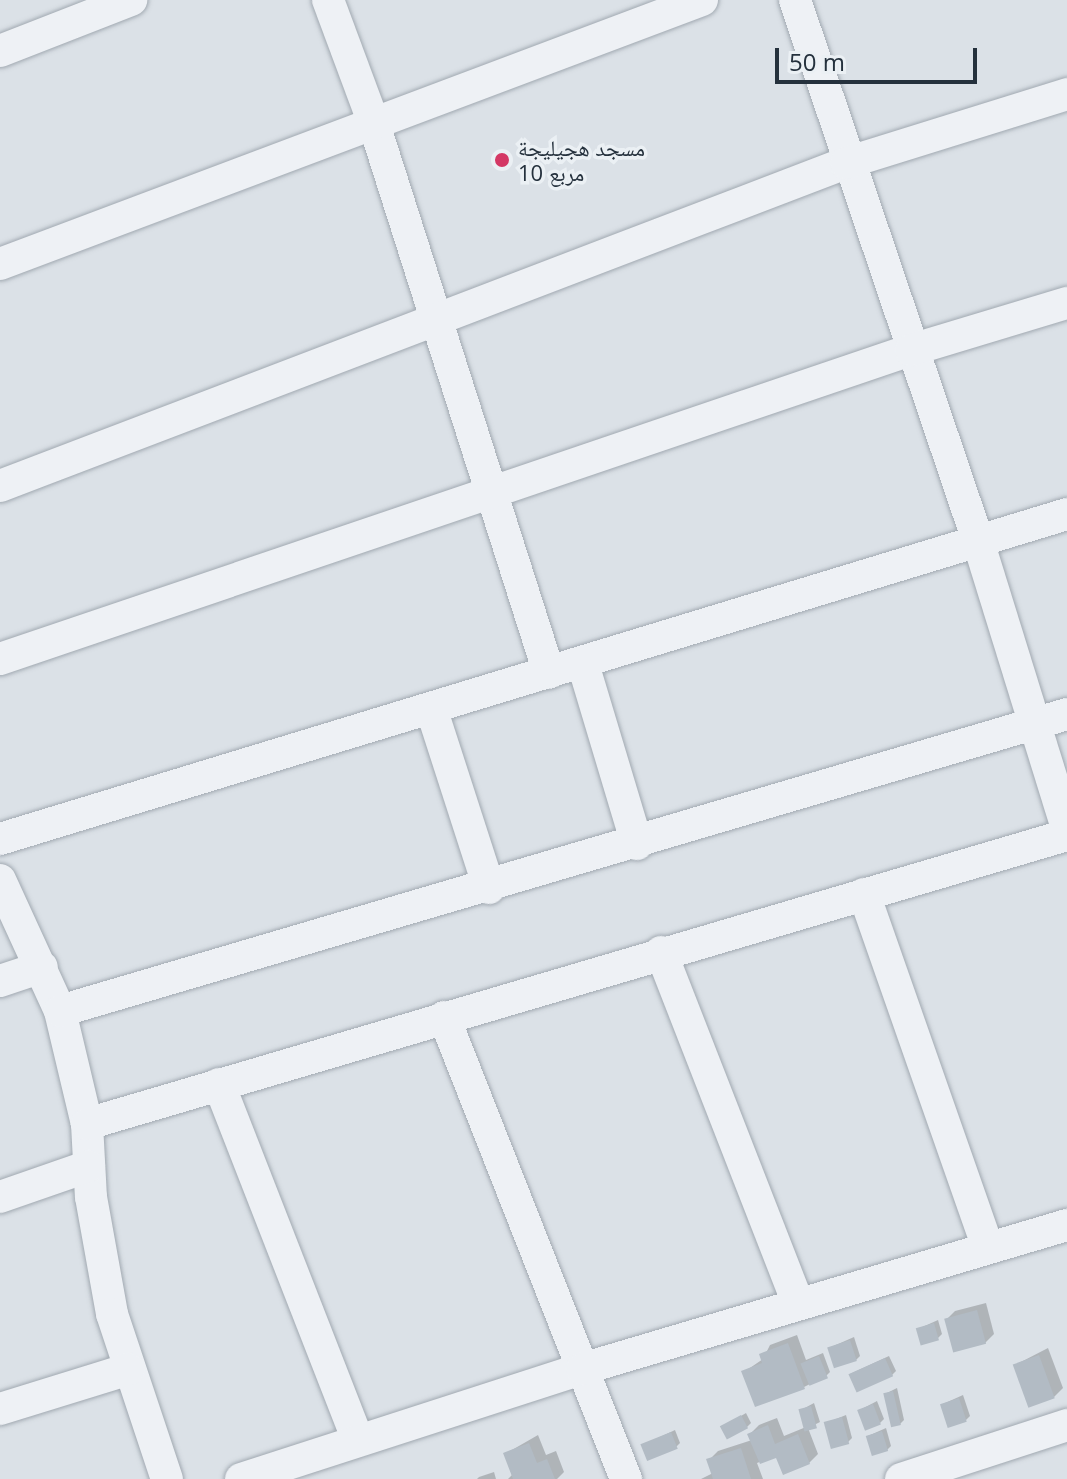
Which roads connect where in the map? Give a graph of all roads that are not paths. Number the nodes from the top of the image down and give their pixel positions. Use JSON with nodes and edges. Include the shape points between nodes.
{"nodes":[{"id":1,"x":328,"y":0,"type":"edge"},
{"id":2,"x":702,"y":0,"type":"edge"},
{"id":3,"x":795,"y":0,"type":"edge"},
{"id":4,"x":116,"y":3,"type":"edge"},
{"id":5,"x":0,"y":51,"type":"edge"},
{"id":6,"x":1067,"y":94,"type":"edge"},
{"id":7,"x":374,"y":124,"type":"junction"},
{"id":8,"x":846,"y":163,"type":"junction"},
{"id":9,"x":0,"y":264,"type":"edge"},
{"id":10,"x":1067,"y":303,"type":"edge"},
{"id":11,"x":434,"y":318,"type":"junction"},
{"id":12,"x":911,"y":350,"type":"junction"},
{"id":13,"x":0,"y":486,"type":"edge"},
{"id":14,"x":491,"y":491,"type":"junction"},
{"id":15,"x":1067,"y":514,"type":"edge"},
{"id":16,"x":979,"y":544,"type":"junction"},
{"id":17,"x":0,"y":659,"type":"edge"},
{"id":18,"x":583,"y":664,"type":"junction"},
{"id":19,"x":549,"y":673,"type":"junction"},
{"id":20,"x":432,"y":711,"type":"junction"},
{"id":21,"x":1067,"y":714,"type":"edge"},
{"id":22,"x":1036,"y":723,"type":"junction"},
{"id":23,"x":1067,"y":828,"type":"edge"},
{"id":24,"x":1067,"y":835,"type":"edge"},
{"id":25,"x":0,"y":839,"type":"edge"},
{"id":26,"x":637,"y":844,"type":"junction"},
{"id":27,"x":0,"y":880,"type":"edge"},
{"id":28,"x":489,"y":888,"type":"junction"},
{"id":29,"x":864,"y":894,"type":"junction"},
{"id":30,"x":661,"y":952,"type":"junction"},
{"id":31,"x":42,"y":967,"type":"junction"},
{"id":32,"x":0,"y":981,"type":"edge"},
{"id":33,"x":60,"y":1011,"type":"junction"},
{"id":34,"x":444,"y":1017,"type":"junction"},
{"id":35,"x":219,"y":1084,"type":"junction"},
{"id":36,"x":87,"y":1124,"type":"junction"},
{"id":37,"x":89,"y":1166,"type":"junction"},
{"id":38,"x":0,"y":1197,"type":"edge"},
{"id":39,"x":1067,"y":1225,"type":"edge"},
{"id":40,"x":988,"y":1248,"type":"junction"},
{"id":41,"x":798,"y":1304,"type":"junction"},
{"id":42,"x":129,"y":1369,"type":"junction"},
{"id":43,"x":582,"y":1369,"type":"junction"},
{"id":44,"x":0,"y":1409,"type":"edge"},
{"id":45,"x":1067,"y":1425,"type":"edge"},
{"id":46,"x":358,"y":1440,"type":"junction"},
{"id":47,"x":167,"y":1479,"type":"edge"},
{"id":48,"x":241,"y":1479,"type":"edge"},
{"id":49,"x":626,"y":1479,"type":"edge"},
{"id":50,"x":901,"y":1479,"type":"edge"}],
"edges":[{"from":1,"to":7,"type":"street"},
{"from":2,"to":7,"type":"street"},
{"from":3,"to":8,"type":"street"},
{"from":4,"to":5,"type":"street"},
{"from":6,"to":8,"type":"street"},
{"from":7,"to":9,"type":"street"},
{"from":7,"to":11,"type":"street"},
{"from":8,"to":11,"type":"street"},
{"from":8,"to":12,"type":"street"},
{"from":10,"to":12,"type":"street"},
{"from":11,"to":13,"type":"street"},
{"from":11,"to":14,"type":"street"},
{"from":12,"to":14,"type":"street"},
{"from":12,"to":16,"type":"street"},
{"from":14,"to":17,"type":"street"},
{"from":14,"to":19,"type":"street"},
{"from":15,"to":16,"type":"street"},
{"from":16,"to":18,"type":"street"},
{"from":16,"to":22,"type":"street"},
{"from":18,"to":19,"type":"street"},
{"from":18,"to":26,"type":"street"},
{"from":19,"to":20,"type":"street"},
{"from":20,"to":25,"type":"street"},
{"from":20,"to":28,"type":"street"},
{"from":21,"to":22,"type":"street"},
{"from":22,"to":23,"type":"street"},
{"from":22,"to":26,"type":"street"},
{"from":24,"to":29,"type":"street"},
{"from":26,"to":28,"type":"street"},
{"from":27,"to":31,"type":"street"},
{"from":28,"to":33,"type":"street"},
{"from":29,"to":30,"type":"street"},
{"from":29,"to":40,"type":"street"},
{"from":30,"to":34,"type":"street"},
{"from":30,"to":41,"type":"street"},
{"from":31,"to":32,"type":"street"},
{"from":31,"to":33,"type":"street"},
{"from":33,"to":36,"type":"street"},
{"from":34,"to":35,"type":"street"},
{"from":34,"to":43,"type":"street"},
{"from":35,"to":36,"type":"street"},
{"from":35,"to":46,"type":"street"},
{"from":36,"to":37,"type":"street"},
{"from":37,"to":38,"type":"street"},
{"from":37,"to":42,"type":"street","via":[[99,1256]]},
{"from":39,"to":40,"type":"street"},
{"from":40,"to":41,"type":"street"},
{"from":41,"to":43,"type":"street"},
{"from":42,"to":44,"type":"street"},
{"from":42,"to":47,"type":"street"},
{"from":43,"to":46,"type":"street"},
{"from":43,"to":49,"type":"street"},
{"from":45,"to":50,"type":"street"},
{"from":46,"to":48,"type":"street"}]}
